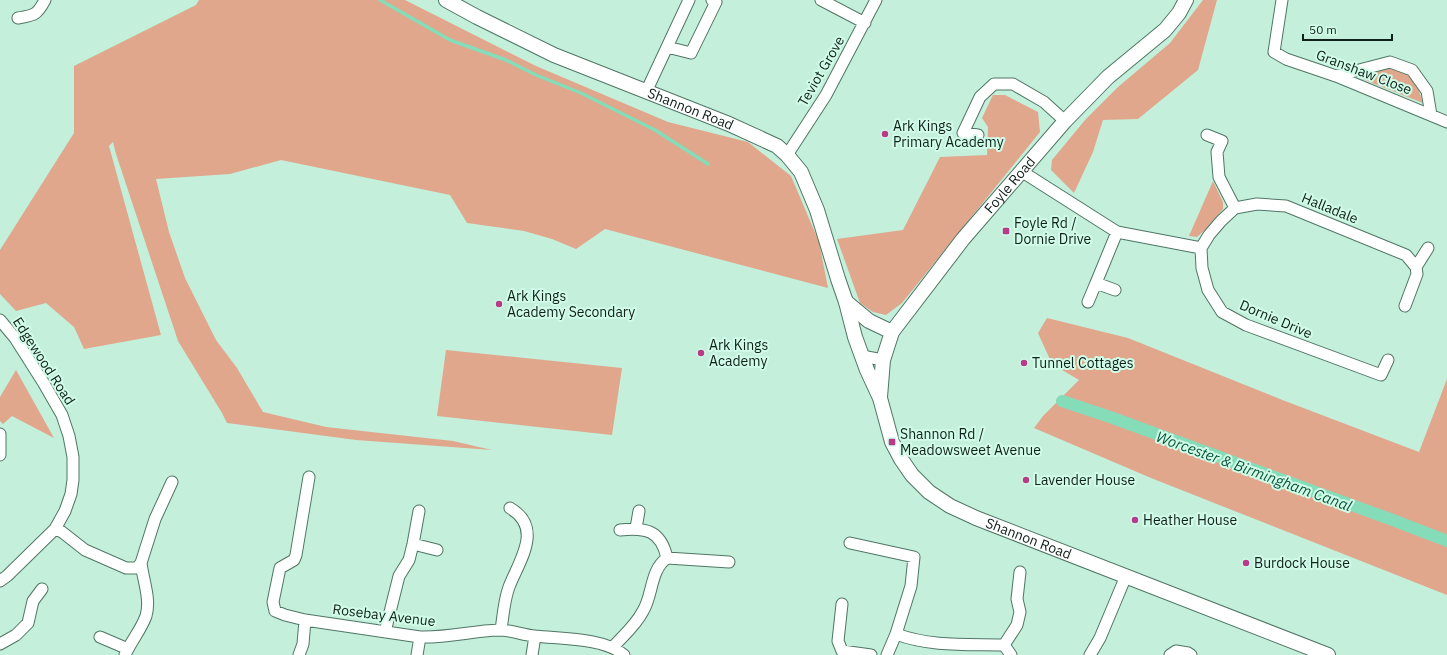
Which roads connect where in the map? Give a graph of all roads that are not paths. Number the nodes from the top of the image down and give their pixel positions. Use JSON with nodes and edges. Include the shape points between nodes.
{"nodes":[{"id":1,"x":45,"y":0,"type":"edge"},
{"id":2,"x":446,"y":0,"type":"edge"},
{"id":3,"x":689,"y":0,"type":"edge"},
{"id":4,"x":712,"y":0,"type":"edge"},
{"id":5,"x":821,"y":0,"type":"edge"},
{"id":6,"x":876,"y":0,"type":"edge"},
{"id":7,"x":1186,"y":0,"type":"edge"},
{"id":8,"x":1282,"y":0,"type":"edge"},
{"id":9,"x":18,"y":18,"type":"dead end"},
{"id":10,"x":865,"y":23,"type":"junction"},
{"id":11,"x":667,"y":47,"type":"junction"},
{"id":12,"x":1336,"y":76,"type":"junction"},
{"id":13,"x":646,"y":92,"type":"junction"},
{"id":14,"x":1431,"y":115,"type":"junction"},
{"id":15,"x":1065,"y":121,"type":"junction"},
{"id":16,"x":1447,"y":122,"type":"edge"},
{"id":17,"x":978,"y":135,"type":"dead end"},
{"id":18,"x":1207,"y":135,"type":"dead end"},
{"id":19,"x":787,"y":155,"type":"junction"},
{"id":20,"x":1021,"y":171,"type":"junction"},
{"id":21,"x":1235,"y":208,"type":"junction"},
{"id":22,"x":1117,"y":232,"type":"junction"},
{"id":23,"x":1201,"y":248,"type":"junction"},
{"id":24,"x":1428,"y":248,"type":"dead end"},
{"id":25,"x":1416,"y":267,"type":"junction"},
{"id":26,"x":1096,"y":283,"type":"junction"},
{"id":27,"x":1115,"y":290,"type":"dead end"},
{"id":28,"x":846,"y":302,"type":"junction"},
{"id":29,"x":1088,"y":302,"type":"dead end"},
{"id":30,"x":1405,"y":306,"type":"dead end"},
{"id":31,"x":862,"y":315,"type":"junction"},
{"id":32,"x":0,"y":320,"type":"edge"},
{"id":33,"x":892,"y":332,"type":"junction"},
{"id":34,"x":855,"y":337,"type":"junction"},
{"id":35,"x":862,"y":355,"type":"junction"},
{"id":36,"x":883,"y":360,"type":"junction"},
{"id":37,"x":1388,"y":360,"type":"dead end"},
{"id":38,"x":880,"y":398,"type":"junction"},
{"id":39,"x":0,"y":434,"type":"edge"},
{"id":40,"x":0,"y":455,"type":"edge"},
{"id":41,"x":309,"y":477,"type":"dead end"},
{"id":42,"x":172,"y":482,"type":"dead end"},
{"id":43,"x":510,"y":508,"type":"dead end"},
{"id":44,"x":419,"y":511,"type":"dead end"},
{"id":45,"x":639,"y":511,"type":"dead end"},
{"id":46,"x":636,"y":528,"type":"junction"},
{"id":47,"x":56,"y":529,"type":"junction"},
{"id":48,"x":620,"y":530,"type":"dead end"},
{"id":49,"x":850,"y":543,"type":"dead end"},
{"id":50,"x":413,"y":544,"type":"junction"},
{"id":51,"x":437,"y":550,"type":"dead end"},
{"id":52,"x":667,"y":558,"type":"junction"},
{"id":53,"x":729,"y":562,"type":"dead end"},
{"id":54,"x":141,"y":563,"type":"junction"},
{"id":55,"x":1020,"y":572,"type":"dead end"},
{"id":56,"x":2,"y":576,"type":"edge"},
{"id":57,"x":1126,"y":576,"type":"junction"},
{"id":58,"x":42,"y":589,"type":"dead end"},
{"id":59,"x":842,"y":604,"type":"dead end"},
{"id":60,"x":305,"y":620,"type":"junction"},
{"id":61,"x":501,"y":630,"type":"junction"},
{"id":62,"x":385,"y":632,"type":"junction"},
{"id":63,"x":896,"y":634,"type":"junction"},
{"id":64,"x":535,"y":636,"type":"junction"},
{"id":65,"x":100,"y":637,"type":"dead end"},
{"id":66,"x":420,"y":637,"type":"junction"},
{"id":67,"x":0,"y":644,"type":"edge"},
{"id":68,"x":1004,"y":645,"type":"junction"},
{"id":69,"x":613,"y":647,"type":"junction"},
{"id":70,"x":127,"y":652,"type":"edge"},
{"id":71,"x":299,"y":655,"type":"edge"},
{"id":72,"x":417,"y":655,"type":"edge"},
{"id":73,"x":532,"y":655,"type":"edge"},
{"id":74,"x":624,"y":655,"type":"edge"},
{"id":75,"x":871,"y":655,"type":"edge"},
{"id":76,"x":887,"y":655,"type":"edge"},
{"id":77,"x":1011,"y":655,"type":"edge"},
{"id":78,"x":1090,"y":655,"type":"edge"},
{"id":79,"x":1170,"y":655,"type":"edge"},
{"id":80,"x":1191,"y":655,"type":"edge"},
{"id":81,"x":1328,"y":655,"type":"edge"}],
"edges":[{"from":1,"to":9,"type":"street","via":[[38,12]]},
{"from":2,"to":13,"type":"street","name":"Shannon Road","via":[[554,55]]},
{"from":3,"to":11,"type":"street"},
{"from":4,"to":11,"type":"street","via":[[716,2],[691,53]]},
{"from":5,"to":10,"type":"street"},
{"from":6,"to":10,"type":"street","name":"Teviot Grove"},
{"from":7,"to":15,"type":"street","name":"Foyle Road","via":[[1165,30],[1108,77]]},
{"from":8,"to":12,"type":"street","name":"Granshaw Close","via":[[1274,52],[1286,59]]},
{"from":10,"to":19,"type":"street","name":"Teviot Grove","via":[[826,95]]},
{"from":11,"to":13,"type":"street"},
{"from":12,"to":14,"type":"street","name":"Granshaw Close"},
{"from":12,"to":14,"type":"street","via":[[1390,62],[1412,70],[1427,91]]},
{"from":13,"to":19,"type":"street","name":"Shannon Road","via":[[729,124],[777,146]]},
{"from":14,"to":16,"type":"street","name":"Granshaw Close"},
{"from":15,"to":17,"type":"street","via":[[1044,102],[1013,84],[994,84],[980,97],[963,133]]},
{"from":15,"to":20,"type":"street","name":"Foyle Road"},
{"from":18,"to":21,"type":"street","via":[[1222,141],[1217,152],[1219,177]]},
{"from":19,"to":28,"type":"street","name":"Shannon Road","via":[[801,172],[817,210]]},
{"from":20,"to":22,"type":"street"},
{"from":20,"to":33,"type":"street","name":"Foyle Road","via":[[963,238]]},
{"from":21,"to":23,"type":"street","via":[[1221,220]]},
{"from":21,"to":25,"type":"street","name":"Halladale","via":[[1257,204],[1286,206],[1406,255]]},
{"from":22,"to":23,"type":"street"},
{"from":22,"to":26,"type":"street"},
{"from":23,"to":37,"type":"street","name":"Dornie Drive","via":[[1202,268],[1208,290],[1222,312],[1246,325],[1381,375]]},
{"from":24,"to":25,"type":"street"},
{"from":25,"to":30,"type":"street","via":[[1417,274]]},
{"from":26,"to":27,"type":"street"},
{"from":26,"to":29,"type":"street"},
{"from":28,"to":31,"type":"street"},
{"from":28,"to":34,"type":"street","name":"Shannon Road"},
{"from":31,"to":33,"type":"street"},
{"from":31,"to":34,"type":"street"},
{"from":32,"to":47,"type":"street","name":"Edgewood Road","via":[[15,338],[43,382],[62,415],[69,436],[73,457],[73,480],[66,511]]},
{"from":33,"to":36,"type":"street","name":"Foyle Road"},
{"from":34,"to":35,"type":"street","name":"Shannon Road"},
{"from":35,"to":36,"type":"street"},
{"from":35,"to":38,"type":"street","name":"Shannon Road"},
{"from":36,"to":38,"type":"street","name":"Foyle Road"},
{"from":38,"to":57,"type":"street","name":"Shannon Road","via":[[892,442],[912,475],[929,492],[950,506],[976,518]]},
{"from":39,"to":40,"type":"street"},
{"from":41,"to":60,"type":"street","name":"Rosebay Avenue","via":[[296,556],[280,568],[272,602],[275,611]]},
{"from":42,"to":54,"type":"street","via":[[155,519]]},
{"from":43,"to":61,"type":"street","via":[[516,511],[527,525],[527,540],[520,565],[508,589]]},
{"from":44,"to":50,"type":"street"},
{"from":45,"to":46,"type":"street"},
{"from":46,"to":48,"type":"street"},
{"from":46,"to":52,"type":"street","via":[[659,538]]},
{"from":47,"to":54,"type":"street","via":[[85,550],[126,568],[137,568]]},
{"from":47,"to":56,"type":"street","name":"Edgewood Road"},
{"from":49,"to":63,"type":"street","via":[[914,557],[911,586]]},
{"from":50,"to":51,"type":"street"},
{"from":50,"to":62,"type":"street","via":[[409,560],[399,576]]},
{"from":52,"to":53,"type":"street"},
{"from":52,"to":69,"type":"street","via":[[658,568],[642,613]]},
{"from":54,"to":70,"type":"street","via":[[148,596],[146,615]]},
{"from":55,"to":68,"type":"street","via":[[1017,600],[1020,612],[1017,625]]},
{"from":57,"to":78,"type":"street","via":[[1100,638]]},
{"from":57,"to":81,"type":"street","name":"Shannon Road"},
{"from":58,"to":67,"type":"street","via":[[33,601],[28,623],[16,636]]},
{"from":59,"to":75,"type":"street","via":[[838,641],[842,651]]},
{"from":60,"to":62,"type":"street","name":"Rosebay Avenue"},
{"from":60,"to":71,"type":"street"},
{"from":61,"to":64,"type":"street","name":"Rosebay Avenue"},
{"from":61,"to":66,"type":"street","name":"Rosebay Avenue","via":[[438,638]]},
{"from":62,"to":66,"type":"street","name":"Rosebay Avenue"},
{"from":63,"to":68,"type":"street","via":[[912,640],[948,645]]},
{"from":63,"to":76,"type":"street"},
{"from":64,"to":69,"type":"street","name":"Rosebay Avenue"},
{"from":64,"to":73,"type":"street"},
{"from":65,"to":70,"type":"street"},
{"from":66,"to":72,"type":"street"},
{"from":68,"to":77,"type":"street"},
{"from":69,"to":74,"type":"street","name":"Rosebay Avenue"},
{"from":79,"to":80,"type":"street","via":[[1176,651]]}]}
